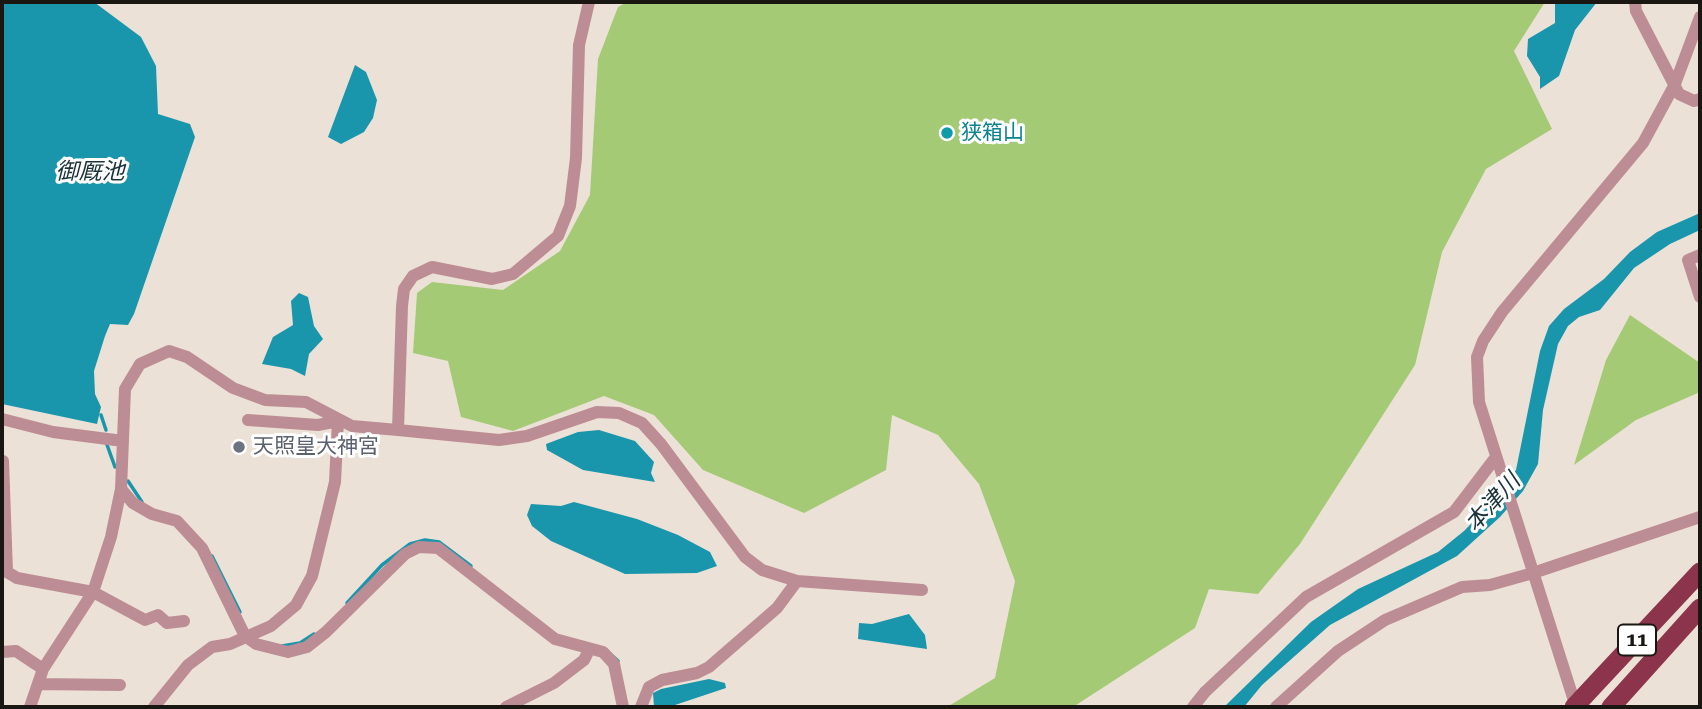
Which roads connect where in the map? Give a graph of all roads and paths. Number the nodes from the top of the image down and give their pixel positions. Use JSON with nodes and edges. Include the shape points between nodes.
{"nodes":[{"id":1,"x":589,"y":2,"type":"edge"},
{"id":2,"x":1635,"y":2,"type":"edge"},
{"id":3,"x":1700,"y":17,"type":"edge"},
{"id":4,"x":1675,"y":84,"type":"junction"},
{"id":5,"x":1700,"y":99,"type":"edge"},
{"id":6,"x":1700,"y":255,"type":"edge"},
{"id":7,"x":1700,"y":297,"type":"edge"},
{"id":8,"x":2,"y":419,"type":"edge"},
{"id":9,"x":248,"y":420,"type":"dead end"},
{"id":10,"x":338,"y":421,"type":"junction"},
{"id":11,"x":398,"y":430,"type":"junction"},
{"id":12,"x":123,"y":441,"type":"junction"},
{"id":13,"x":3,"y":460,"type":"edge"},
{"id":14,"x":1497,"y":460,"type":"junction"},
{"id":15,"x":121,"y":489,"type":"junction"},
{"id":16,"x":1700,"y":517,"type":"edge"},
{"id":17,"x":1700,"y":572,"type":"edge"},
{"id":18,"x":1533,"y":573,"type":"junction"},
{"id":19,"x":797,"y":581,"type":"junction"},
{"id":20,"x":922,"y":590,"type":"dead end"},
{"id":21,"x":93,"y":592,"type":"junction"},
{"id":22,"x":1700,"y":608,"type":"edge"},
{"id":23,"x":184,"y":621,"type":"dead end"},
{"id":24,"x":245,"y":636,"type":"junction"},
{"id":25,"x":589,"y":650,"type":"junction"},
{"id":26,"x":2,"y":652,"type":"edge"},
{"id":27,"x":43,"y":669,"type":"junction"},
{"id":28,"x":38,"y":684,"type":"junction"},
{"id":29,"x":120,"y":685,"type":"dead end"},
{"id":30,"x":30,"y":707,"type":"edge"},
{"id":31,"x":154,"y":707,"type":"edge"},
{"id":32,"x":506,"y":707,"type":"edge"},
{"id":33,"x":624,"y":707,"type":"edge"},
{"id":34,"x":641,"y":707,"type":"edge"},
{"id":35,"x":1193,"y":707,"type":"edge"},
{"id":36,"x":1276,"y":707,"type":"edge"},
{"id":37,"x":1576,"y":707,"type":"edge"},
{"id":38,"x":1611,"y":707,"type":"edge"}],
"edges":[{"from":1,"to":11,"type":"street","via":[[579,45],[570,206],[558,236],[513,274],[492,279],[432,267],[412,276],[402,306]]},
{"from":2,"to":4,"type":"street"},
{"from":3,"to":4,"type":"street"},
{"from":4,"to":5,"type":"street","via":[[1679,94]]},
{"from":4,"to":14,"type":"street","via":[[1643,143],[1483,341],[1477,357],[1477,390]]},
{"from":6,"to":7,"type":"street","via":[[1688,260]]},
{"from":8,"to":12,"type":"street","via":[[53,432]]},
{"from":9,"to":10,"type":"street","via":[[318,425]]},
{"from":10,"to":11,"type":"street"},
{"from":10,"to":12,"type":"street","via":[[306,402],[265,400],[233,388],[187,356],[169,351],[140,364],[130,377],[125,389]]},
{"from":10,"to":24,"type":"street","via":[[335,482],[312,576],[296,605],[271,626]]},
{"from":11,"to":19,"type":"street","via":[[499,440],[527,436],[597,412],[619,413],[642,423],[661,444],[744,557],[762,569]]},
{"from":12,"to":15,"type":"street"},
{"from":13,"to":21,"type":"street","via":[[7,572],[17,578]]},
{"from":14,"to":18,"type":"street"},
{"from":14,"to":35,"type":"street","via":[[1454,512],[1306,597]]},
{"from":15,"to":21,"type":"street"},
{"from":15,"to":24,"type":"street","via":[[152,514],[177,521],[202,548]]},
{"from":16,"to":18,"type":"street"},
{"from":17,"to":37,"type":"highway","number":"11"},
{"from":18,"to":36,"type":"street","via":[[1462,587],[1385,620],[1338,651]]},
{"from":18,"to":37,"type":"street"},
{"from":19,"to":20,"type":"street"},
{"from":19,"to":34,"type":"street","via":[[777,607],[709,667],[649,687]]},
{"from":21,"to":23,"type":"street","via":[[145,620],[158,615],[167,622]]},
{"from":21,"to":27,"type":"street"},
{"from":22,"to":38,"type":"highway","number":"11"},
{"from":24,"to":25,"type":"street","via":[[256,644],[288,652],[307,647],[405,554],[419,547],[438,548],[555,639]]},
{"from":24,"to":31,"type":"street","via":[[212,647],[188,665]]},
{"from":25,"to":32,"type":"street","via":[[584,660],[554,683]]},
{"from":25,"to":33,"type":"street","via":[[603,652],[614,664]]},
{"from":26,"to":27,"type":"street","via":[[16,651]]},
{"from":27,"to":28,"type":"street"},
{"from":28,"to":29,"type":"street"},
{"from":28,"to":30,"type":"street"}]}
